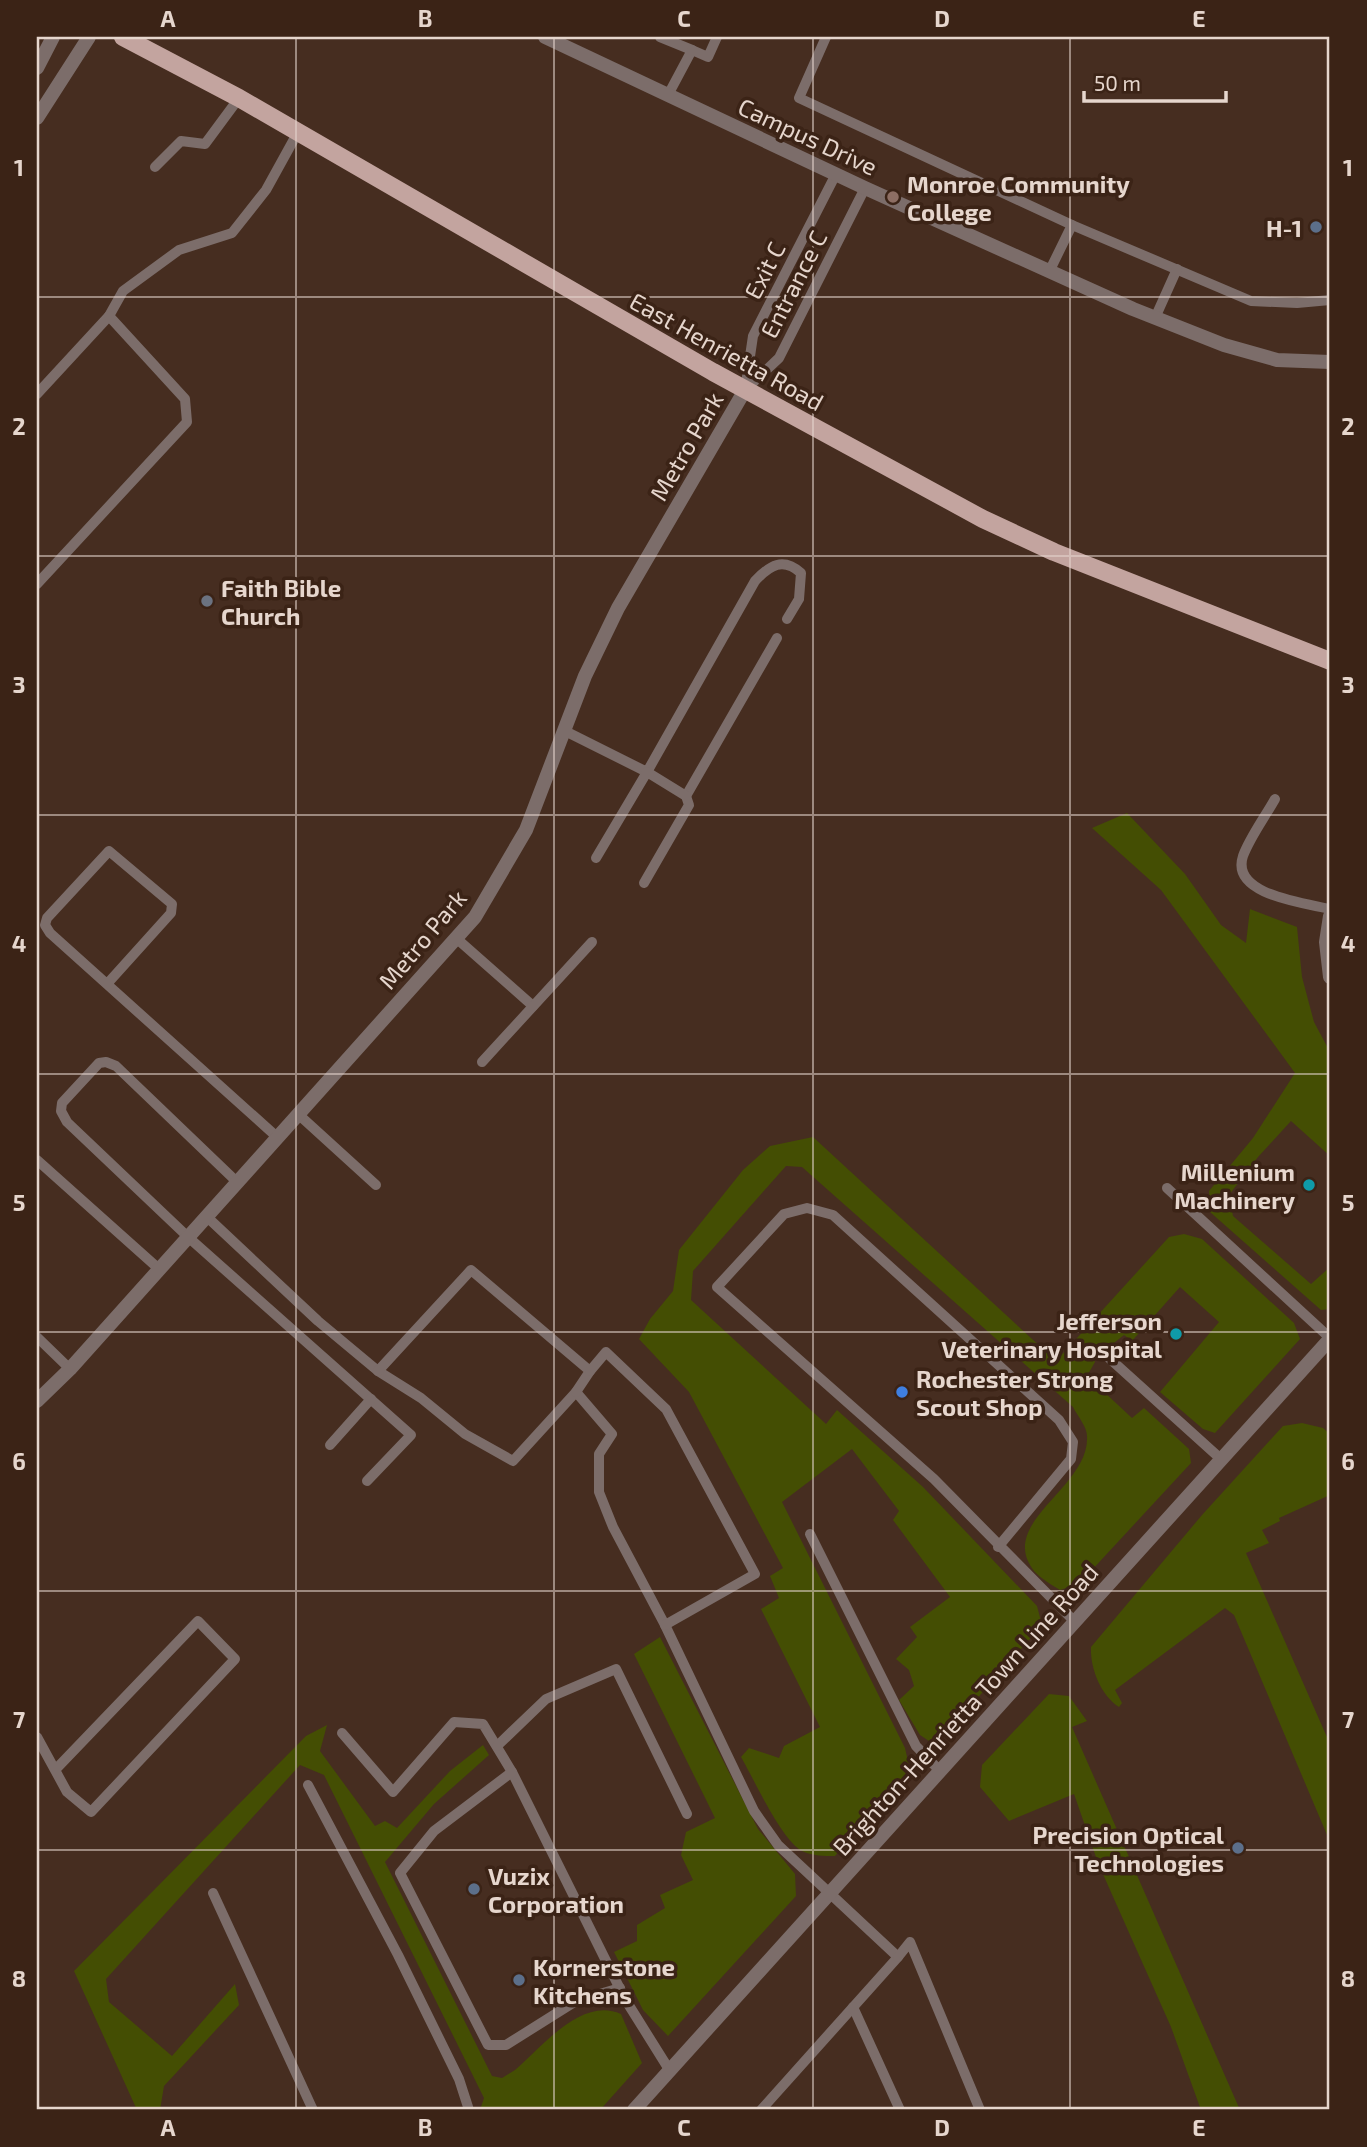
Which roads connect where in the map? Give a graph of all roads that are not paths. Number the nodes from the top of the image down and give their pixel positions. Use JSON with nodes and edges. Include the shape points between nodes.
{"nodes":[{"id":1,"x":53,"y":37,"type":"edge"},
{"id":2,"x":89,"y":37,"type":"edge"},
{"id":3,"x":123,"y":37,"type":"edge"},
{"id":4,"x":545,"y":37,"type":"edge"},
{"id":5,"x":660,"y":37,"type":"edge"},
{"id":6,"x":718,"y":37,"type":"edge"},
{"id":7,"x":826,"y":37,"type":"edge"},
{"id":8,"x":692,"y":50,"type":"junction"},
{"id":9,"x":37,"y":68,"type":"edge"},
{"id":10,"x":668,"y":95,"type":"junction"},
{"id":11,"x":239,"y":98,"type":"junction"},
{"id":12,"x":37,"y":118,"type":"edge"},
{"id":13,"x":298,"y":132,"type":"junction"},
{"id":14,"x":155,"y":167,"type":"dead end"},
{"id":15,"x":836,"y":174,"type":"junction"},
{"id":16,"x":865,"y":188,"type":"junction"},
{"id":17,"x":1072,"y":225,"type":"junction"},
{"id":18,"x":1177,"y":269,"type":"junction"},
{"id":19,"x":1049,"y":272,"type":"junction"},
{"id":20,"x":1330,"y":300,"type":"edge"},
{"id":21,"x":108,"y":316,"type":"junction"},
{"id":22,"x":1155,"y":318,"type":"junction"},
{"id":23,"x":1330,"y":362,"type":"edge"},
{"id":24,"x":745,"y":390,"type":"junction"},
{"id":25,"x":37,"y":394,"type":"edge"},
{"id":26,"x":37,"y":584,"type":"edge"},
{"id":27,"x":788,"y":619,"type":"dead end"},
{"id":28,"x":777,"y":638,"type":"dead end"},
{"id":29,"x":1330,"y":661,"type":"edge"},
{"id":30,"x":565,"y":731,"type":"junction"},
{"id":31,"x":647,"y":772,"type":"junction"},
{"id":32,"x":686,"y":796,"type":"junction"},
{"id":33,"x":1275,"y":799,"type":"dead end"},
{"id":34,"x":596,"y":858,"type":"dead end"},
{"id":35,"x":644,"y":883,"type":"dead end"},
{"id":36,"x":1330,"y":909,"type":"edge"},
{"id":37,"x":1330,"y":916,"type":"edge"},
{"id":38,"x":456,"y":938,"type":"junction"},
{"id":39,"x":592,"y":942,"type":"dead end"},
{"id":40,"x":1330,"y":977,"type":"edge"},
{"id":41,"x":107,"y":984,"type":"junction"},
{"id":42,"x":533,"y":1006,"type":"junction"},
{"id":43,"x":482,"y":1062,"type":"dead end"},
{"id":44,"x":298,"y":1114,"type":"junction"},
{"id":45,"x":277,"y":1137,"type":"junction"},
{"id":46,"x":37,"y":1160,"type":"edge"},
{"id":47,"x":237,"y":1182,"type":"junction"},
{"id":48,"x":376,"y":1185,"type":"dead end"},
{"id":49,"x":1167,"y":1188,"type":"dead end"},
{"id":50,"x":206,"y":1216,"type":"junction"},
{"id":51,"x":188,"y":1237,"type":"junction"},
{"id":52,"x":159,"y":1269,"type":"junction"},
{"id":53,"x":37,"y":1337,"type":"edge"},
{"id":54,"x":1330,"y":1339,"type":"edge"},
{"id":55,"x":1109,"y":1358,"type":"dead end"},
{"id":56,"x":70,"y":1369,"type":"junction"},
{"id":57,"x":378,"y":1371,"type":"junction"},
{"id":58,"x":590,"y":1371,"type":"junction"},
{"id":59,"x":576,"y":1392,"type":"junction"},
{"id":60,"x":38,"y":1398,"type":"edge"},
{"id":61,"x":371,"y":1399,"type":"junction"},
{"id":62,"x":330,"y":1445,"type":"dead end"},
{"id":63,"x":1223,"y":1460,"type":"junction"},
{"id":64,"x":367,"y":1481,"type":"dead end"},
{"id":65,"x":810,"y":1534,"type":"dead end"},
{"id":66,"x":998,"y":1547,"type":"junction"},
{"id":67,"x":1075,"y":1622,"type":"junction"},
{"id":68,"x":665,"y":1625,"type":"junction"},
{"id":69,"x":342,"y":1733,"type":"dead end"},
{"id":70,"x":37,"y":1737,"type":"edge"},
{"id":71,"x":497,"y":1746,"type":"junction"},
{"id":72,"x":56,"y":1769,"type":"junction"},
{"id":73,"x":512,"y":1772,"type":"junction"},
{"id":74,"x":940,"y":1772,"type":"junction"},
{"id":75,"x":309,"y":1786,"type":"dead end"},
{"id":76,"x":687,"y":1814,"type":"dead end"},
{"id":77,"x":213,"y":1893,"type":"dead end"},
{"id":78,"x":829,"y":1894,"type":"junction"},
{"id":79,"x":898,"y":1957,"type":"junction"},
{"id":80,"x":620,"y":1988,"type":"junction"},
{"id":81,"x":853,"y":2007,"type":"junction"},
{"id":82,"x":670,"y":2071,"type":"junction"},
{"id":83,"x":313,"y":2110,"type":"edge"},
{"id":84,"x":469,"y":2110,"type":"edge"},
{"id":85,"x":634,"y":2110,"type":"edge"},
{"id":86,"x":761,"y":2110,"type":"edge"},
{"id":87,"x":900,"y":2110,"type":"edge"},
{"id":88,"x":980,"y":2110,"type":"edge"}],
"edges":[{"from":1,"to":9,"type":"street"},
{"from":2,"to":12,"type":"street"},
{"from":3,"to":11,"type":"main road","name":"East Henrietta Road"},
{"from":4,"to":10,"type":"street","name":"Campus Drive"},
{"from":5,"to":8,"type":"lane"},
{"from":6,"to":8,"type":"lane","via":[[708,57]]},
{"from":7,"to":17,"type":"lane","via":[[799,98]]},
{"from":8,"to":10,"type":"lane"},
{"from":10,"to":15,"type":"street","name":"Campus Drive"},
{"from":11,"to":13,"type":"main road","name":"East Henrietta Road"},
{"from":11,"to":14,"type":"lane","via":[[205,144],[181,141]]},
{"from":13,"to":21,"type":"lane","via":[[266,190],[232,233],[179,250],[123,291]]},
{"from":13,"to":24,"type":"main road","name":"East Henrietta Road"},
{"from":15,"to":16,"type":"street","name":"Campus Drive"},
{"from":15,"to":24,"type":"lane","name":"Exit C","via":[[753,336]]},
{"from":16,"to":19,"type":"street","name":"Campus Drive"},
{"from":16,"to":24,"type":"lane","name":"Entrance C","via":[[779,358]]},
{"from":17,"to":18,"type":"lane"},
{"from":17,"to":19,"type":"lane"},
{"from":18,"to":20,"type":"lane","via":[[1251,301]]},
{"from":18,"to":22,"type":"lane"},
{"from":19,"to":22,"type":"street","name":"Campus Drive"},
{"from":21,"to":25,"type":"lane"},
{"from":21,"to":26,"type":"lane","via":[[185,399],[187,422]]},
{"from":22,"to":23,"type":"street","name":"Campus Drive","via":[[1277,360]]},
{"from":24,"to":29,"type":"main road","name":"East Henrietta Road","via":[[982,519]]},
{"from":24,"to":30,"type":"street","name":"Metro Park","via":[[618,608]]},
{"from":27,"to":31,"type":"lane","via":[[799,599],[801,573],[792,565],[779,563],[755,581]]},
{"from":28,"to":32,"type":"lane"},
{"from":30,"to":31,"type":"lane"},
{"from":30,"to":38,"type":"street","name":"Metro Park","via":[[526,830],[475,917]]},
{"from":31,"to":32,"type":"lane"},
{"from":31,"to":34,"type":"lane"},
{"from":32,"to":35,"type":"lane","via":[[689,805]]},
{"from":33,"to":36,"type":"lane","via":[[1242,858],[1242,875],[1272,895]]},
{"from":37,"to":40,"type":"street","via":[[1326,942]]},
{"from":38,"to":42,"type":"lane"},
{"from":38,"to":44,"type":"street","name":"Metro Park"},
{"from":39,"to":42,"type":"lane"},
{"from":41,"to":41,"type":"lane","via":[[45,925],[109,851],[172,904],[171,913]]},
{"from":41,"to":45,"type":"lane"},
{"from":42,"to":43,"type":"lane"},
{"from":44,"to":45,"type":"street","name":"Metro Park"},
{"from":44,"to":48,"type":"lane"},
{"from":45,"to":47,"type":"street","name":"Metro Park"},
{"from":46,"to":52,"type":"lane"},
{"from":47,"to":50,"type":"street","name":"Metro Park"},
{"from":47,"to":51,"type":"lane","via":[[116,1066],[99,1063],[62,1103],[67,1122]]},
{"from":49,"to":54,"type":"lane"},
{"from":50,"to":51,"type":"street","name":"Metro Park"},
{"from":50,"to":57,"type":"lane"},
{"from":51,"to":52,"type":"street","name":"Metro Park"},
{"from":51,"to":61,"type":"lane"},
{"from":52,"to":56,"type":"street","name":"Metro Park"},
{"from":53,"to":56,"type":"lane"},
{"from":54,"to":63,"type":"street","name":"Brighton-Henrietta Town Line Road"},
{"from":55,"to":63,"type":"lane"},
{"from":56,"to":60,"type":"street","name":"Metro Park"},
{"from":57,"to":58,"type":"lane","via":[[471,1270]]},
{"from":57,"to":59,"type":"lane","via":[[465,1434],[513,1461]]},
{"from":58,"to":59,"type":"lane"},
{"from":58,"to":68,"type":"lane","via":[[606,1353],[666,1409],[755,1574]]},
{"from":59,"to":68,"type":"lane","via":[[612,1434],[599,1454],[599,1492]]},
{"from":61,"to":62,"type":"lane"},
{"from":61,"to":64,"type":"lane","via":[[411,1435]]},
{"from":63,"to":67,"type":"street","name":"Brighton-Henrietta Town Line Road"},
{"from":65,"to":74,"type":"lane","via":[[916,1746]]},
{"from":66,"to":66,"type":"lane","via":[[934,1479],[717,1287],[784,1214],[807,1208],[833,1215],[1059,1420],[1073,1441],[1071,1459]]},
{"from":66,"to":67,"type":"lane"},
{"from":67,"to":74,"type":"street","name":"Brighton-Henrietta Town Line Road"},
{"from":68,"to":78,"type":"lane","via":[[754,1811],[778,1845]]},
{"from":69,"to":71,"type":"lane","via":[[393,1792],[454,1722],[483,1724]]},
{"from":70,"to":72,"type":"lane"},
{"from":71,"to":73,"type":"lane"},
{"from":71,"to":76,"type":"lane","via":[[546,1699],[616,1669]]},
{"from":72,"to":72,"type":"lane","via":[[198,1621],[235,1659],[91,1812],[67,1792]]},
{"from":73,"to":80,"type":"lane"},
{"from":73,"to":80,"type":"lane","via":[[434,1831],[400,1872],[488,2045],[506,2045],[576,2001]]},
{"from":74,"to":78,"type":"street","name":"Brighton-Henrietta Town Line Road"},
{"from":75,"to":84,"type":"lane","via":[[459,2079]]},
{"from":77,"to":83,"type":"lane"},
{"from":78,"to":79,"type":"lane"},
{"from":78,"to":82,"type":"street","name":"Brighton-Henrietta Town Line Road"},
{"from":79,"to":81,"type":"lane"},
{"from":79,"to":88,"type":"lane","via":[[910,1942]]},
{"from":80,"to":82,"type":"lane"},
{"from":81,"to":86,"type":"lane"},
{"from":81,"to":87,"type":"lane"},
{"from":82,"to":85,"type":"street","name":"Brighton-Henrietta Town Line Road"}]}
